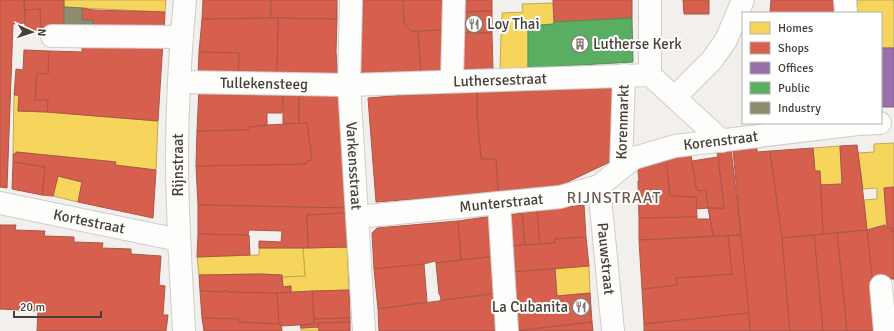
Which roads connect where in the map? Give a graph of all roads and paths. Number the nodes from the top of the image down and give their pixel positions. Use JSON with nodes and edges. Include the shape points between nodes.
{"nodes":[{"id":1,"x":185,"y":0,"type":"edge"},
{"id":2,"x":351,"y":0,"type":"edge"},
{"id":3,"x":454,"y":0,"type":"edge"},
{"id":4,"x":650,"y":0,"type":"edge"},
{"id":5,"x":743,"y":0,"type":"edge"},
{"id":6,"x":845,"y":0,"type":"edge"},
{"id":7,"x":846,"y":12,"type":"edge"},
{"id":8,"x":52,"y":36,"type":"dead end"},
{"id":9,"x":182,"y":37,"type":"junction"},
{"id":10,"x":624,"y":75,"type":"junction"},
{"id":11,"x":650,"y":75,"type":"junction"},
{"id":12,"x":452,"y":81,"type":"junction"},
{"id":13,"x":180,"y":82,"type":"junction"},
{"id":14,"x":349,"y":85,"type":"junction"},
{"id":15,"x":675,"y":97,"type":"junction"},
{"id":16,"x":894,"y":122,"type":"edge"},
{"id":17,"x":882,"y":123,"type":"edge"},
{"id":18,"x":858,"y":124,"type":"edge"},
{"id":19,"x":722,"y":141,"type":"junction"},
{"id":20,"x":628,"y":163,"type":"junction"},
{"id":21,"x":599,"y":186,"type":"junction"},
{"id":22,"x":0,"y":203,"type":"edge"},
{"id":23,"x":500,"y":204,"type":"junction"},
{"id":24,"x":357,"y":217,"type":"junction"},
{"id":25,"x":179,"y":240,"type":"junction"},
{"id":26,"x":881,"y":286,"type":"dead end"},
{"id":27,"x":184,"y":331,"type":"edge"},
{"id":28,"x":364,"y":331,"type":"edge"},
{"id":29,"x":508,"y":331,"type":"edge"},
{"id":30,"x":613,"y":331,"type":"edge"},
{"id":31,"x":885,"y":331,"type":"edge"}],
"edges":[{"from":1,"to":9,"type":"street","name":"Rijnstraat"},
{"from":2,"to":14,"type":"street","name":"Varkensstraat"},
{"from":3,"to":12,"type":"street"},
{"from":4,"to":11,"type":"street","name":"Korenmarkt"},
{"from":5,"to":15,"type":"street","via":[[726,40],[712,60]]},
{"from":6,"to":7,"type":"street"},
{"from":8,"to":9,"type":"street"},
{"from":9,"to":13,"type":"street","name":"Rijnstraat"},
{"from":10,"to":11,"type":"street","name":"Luthersestraat"},
{"from":10,"to":12,"type":"street","name":"Luthersestraat"},
{"from":10,"to":20,"type":"street","name":"Korenmarkt"},
{"from":11,"to":15,"type":"street","name":"Korenmarkt"},
{"from":12,"to":14,"type":"street","name":"Luthersestraat"},
{"from":13,"to":14,"type":"street","name":"Tullekensteeg"},
{"from":13,"to":25,"type":"street","name":"Rijnstraat","via":[[177,157]]},
{"from":14,"to":24,"type":"street","name":"Varkensstraat"},
{"from":15,"to":19,"type":"street","name":"Korenmarkt"},
{"from":16,"to":17,"type":"street","name":"Korenstraat"},
{"from":18,"to":19,"type":"street","name":"Korenstraat"},
{"from":19,"to":20,"type":"street","name":"Korenstraat","via":[[675,146]]},
{"from":20,"to":21,"type":"street","name":"Munterstraat"},
{"from":21,"to":23,"type":"street","name":"Munterstraat","via":[[560,197]]},
{"from":21,"to":30,"type":"street","name":"Pauwstraat"},
{"from":22,"to":25,"type":"street","name":"Kortestraat"},
{"from":23,"to":24,"type":"street","name":"Munterstraat"},
{"from":23,"to":29,"type":"street"},
{"from":24,"to":28,"type":"street","name":"Varkensstraat"},
{"from":25,"to":27,"type":"street","name":"Rijnstraat"},
{"from":26,"to":31,"type":"street"}]}
